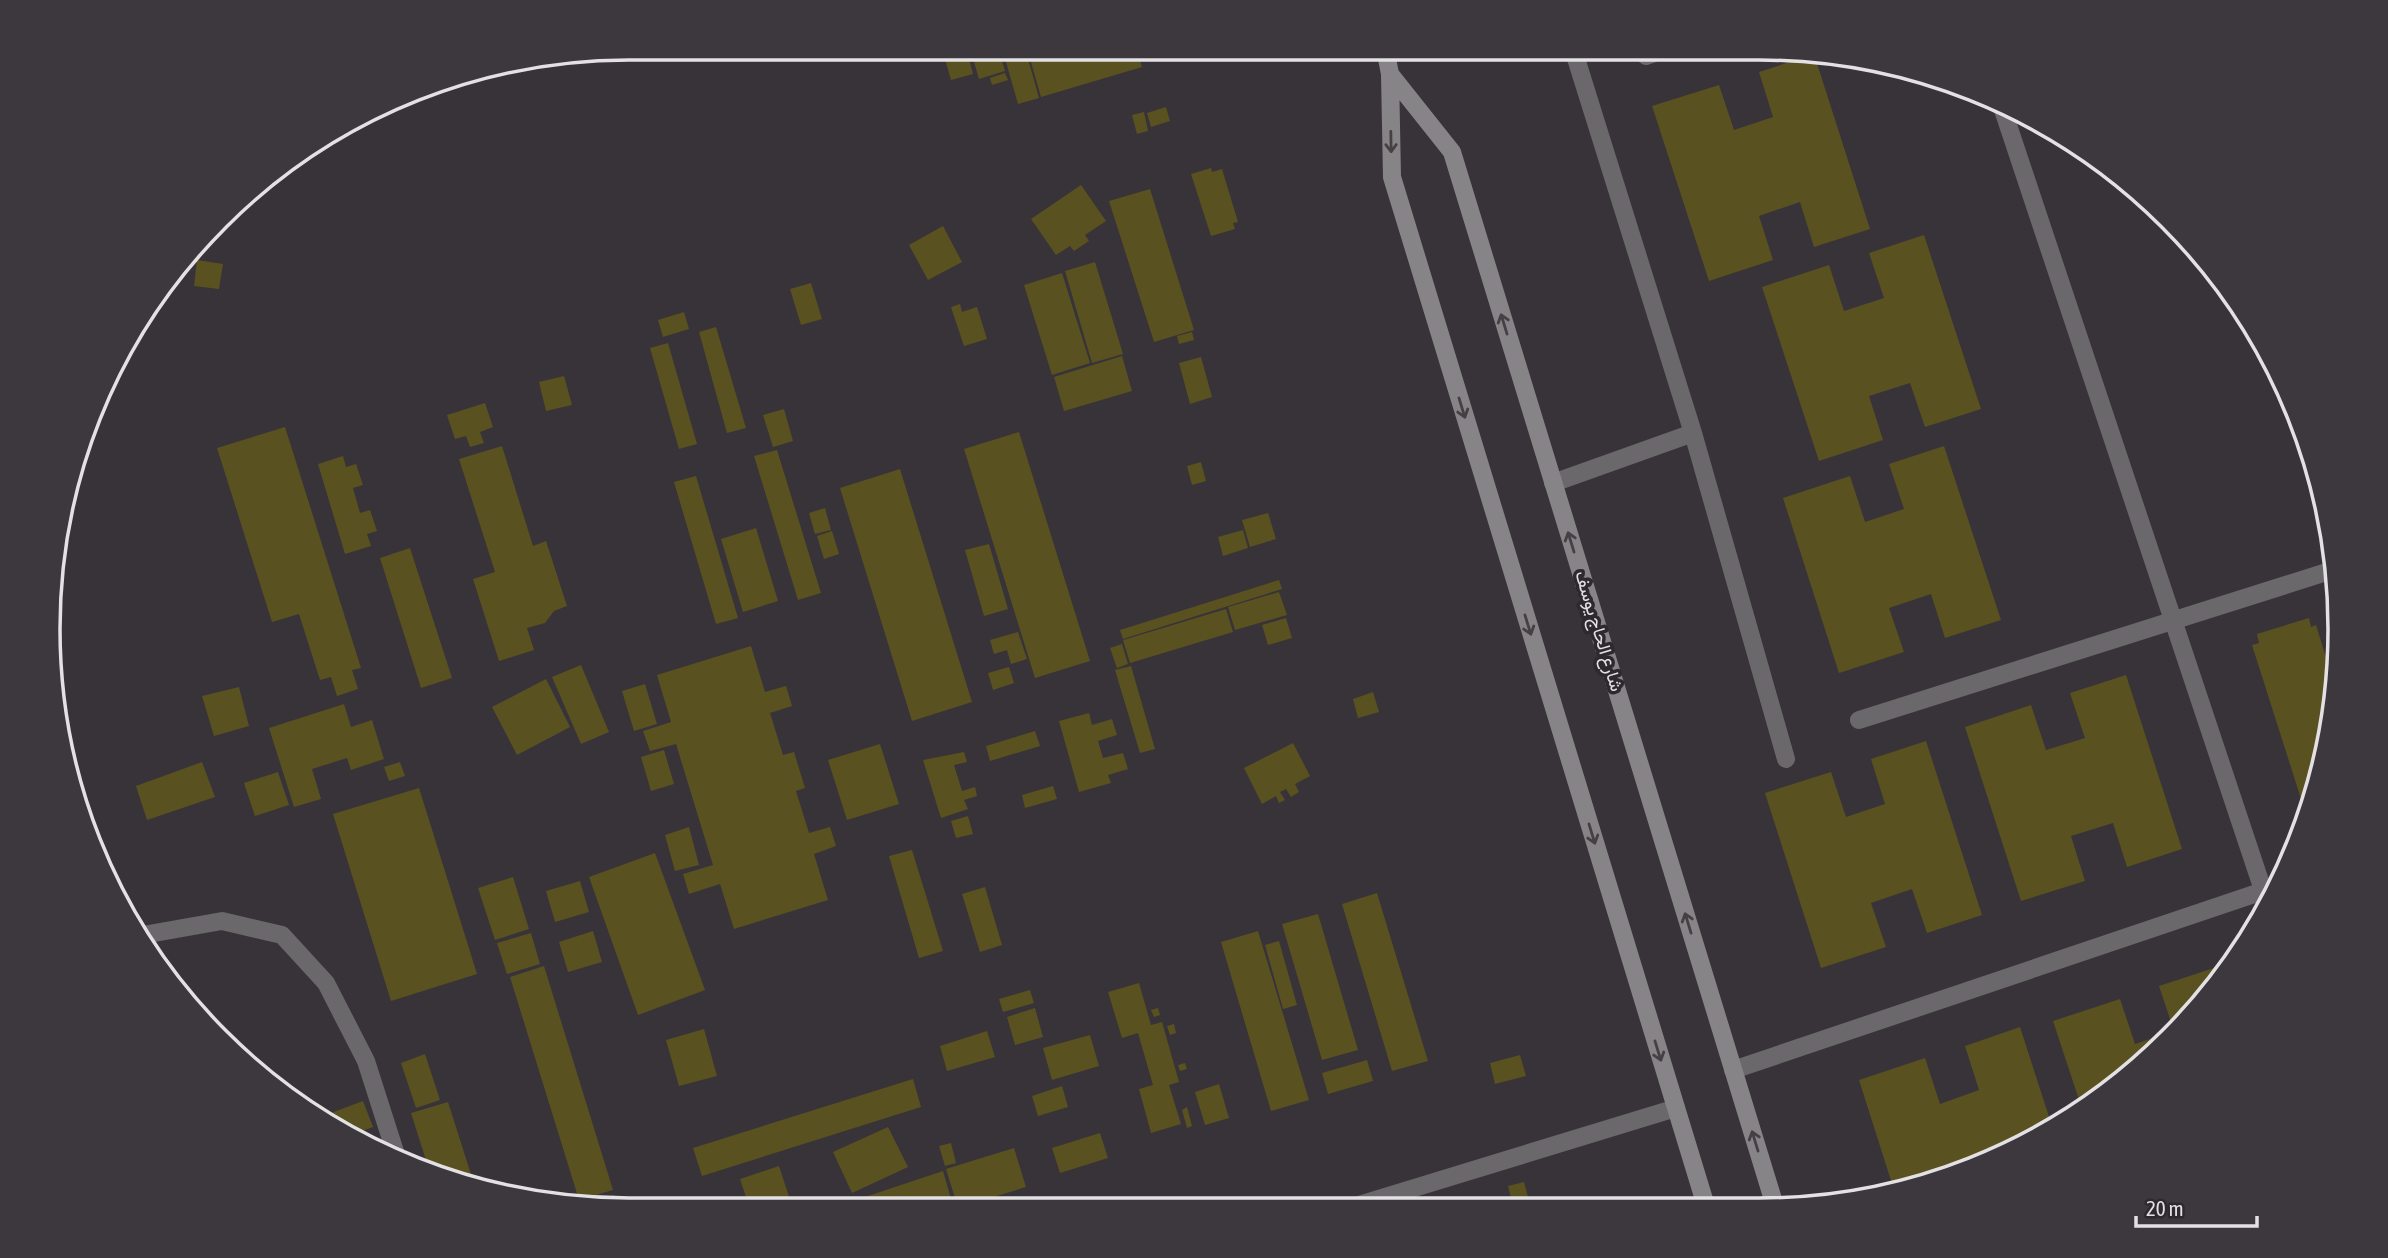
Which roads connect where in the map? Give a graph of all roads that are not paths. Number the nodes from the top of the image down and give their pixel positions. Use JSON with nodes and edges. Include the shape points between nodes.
{"nodes":[{"id":1,"x":1387,"y":60,"type":"edge"},
{"id":2,"x":1576,"y":60,"type":"edge"},
{"id":3,"x":1390,"y":74,"type":"junction"},
{"id":4,"x":2005,"y":115,"type":"edge"},
{"id":5,"x":1693,"y":433,"type":"junction"},
{"id":6,"x":1553,"y":483,"type":"junction"},
{"id":7,"x":2325,"y":572,"type":"edge"},
{"id":8,"x":2174,"y":620,"type":"junction"},
{"id":9,"x":1859,"y":720,"type":"dead end"},
{"id":10,"x":1786,"y":759,"type":"dead end"},
{"id":11,"x":2264,"y":892,"type":"edge"},
{"id":12,"x":2260,"y":900,"type":"edge"},
{"id":13,"x":148,"y":933,"type":"edge"},
{"id":14,"x":1733,"y":1070,"type":"junction"},
{"id":15,"x":1675,"y":1108,"type":"junction"},
{"id":16,"x":394,"y":1147,"type":"edge"},
{"id":17,"x":1381,"y":1198,"type":"edge"},
{"id":18,"x":1703,"y":1198,"type":"edge"},
{"id":19,"x":1772,"y":1198,"type":"edge"}],
"edges":[{"from":1,"to":3,"type":"main road","name":"شارع الحاج يوسف"},
{"from":2,"to":5,"type":"street"},
{"from":6,"to":3,"type":"main road","name":"شارع الحاج يوسف","one_way":true,"via":[[1452,152]]},
{"from":3,"to":15,"type":"main road","name":"شارع الحاج يوسف","one_way":true,"via":[[1392,177]]},
{"from":4,"to":8,"type":"street"},
{"from":5,"to":6,"type":"street"},
{"from":5,"to":10,"type":"street"},
{"from":14,"to":6,"type":"main road","name":"شارع الحاج يوسف","one_way":true},
{"from":7,"to":8,"type":"street"},
{"from":8,"to":9,"type":"street"},
{"from":8,"to":11,"type":"street"},
{"from":12,"to":14,"type":"street"},
{"from":13,"to":16,"type":"street","via":[[222,921],[282,935],[331,994],[366,1061]]},
{"from":19,"to":14,"type":"main road","name":"شارع الحاج يوسف","one_way":true},
{"from":15,"to":17,"type":"street"},
{"from":15,"to":18,"type":"main road","name":"شارع الحاج يوسف"}]}
